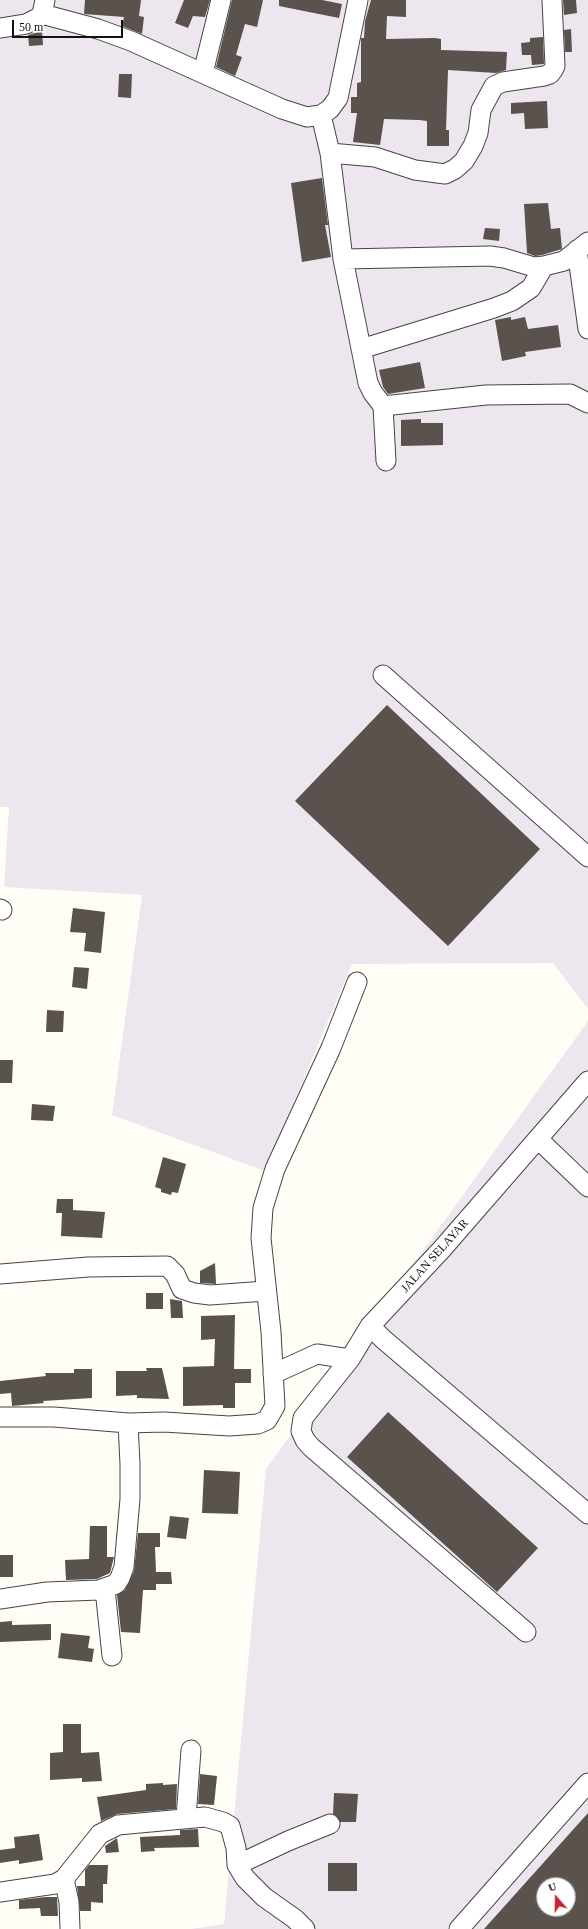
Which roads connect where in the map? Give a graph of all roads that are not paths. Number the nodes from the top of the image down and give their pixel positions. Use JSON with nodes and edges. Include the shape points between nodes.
{"nodes":[{"id":1,"x":221,"y":0,"type":"edge"},
{"id":2,"x":358,"y":0,"type":"edge"},
{"id":3,"x":552,"y":0,"type":"edge"},
{"id":4,"x":43,"y":7,"type":"edge"},
{"id":5,"x":0,"y":28,"type":"edge"},
{"id":6,"x":203,"y":73,"type":"junction"},
{"id":7,"x":321,"y":115,"type":"junction"},
{"id":8,"x":330,"y":153,"type":"junction"},
{"id":9,"x":582,"y":246,"type":"edge"},
{"id":10,"x":342,"y":259,"type":"junction"},
{"id":11,"x":544,"y":266,"type":"junction"},
{"id":12,"x":588,"y":329,"type":"edge"},
{"id":13,"x":361,"y":349,"type":"junction"},
{"id":14,"x":588,"y":403,"type":"edge"},
{"id":15,"x":383,"y":406,"type":"junction"},
{"id":16,"x":386,"y":461,"type":"dead end"},
{"id":17,"x":383,"y":675,"type":"dead end"},
{"id":18,"x":588,"y":857,"type":"edge"},
{"id":19,"x":357,"y":982,"type":"dead end"},
{"id":20,"x":588,"y":1081,"type":"edge"},
{"id":21,"x":538,"y":1139,"type":"junction"},
{"id":22,"x":588,"y":1187,"type":"edge"},
{"id":23,"x":0,"y":1274,"type":"edge"},
{"id":24,"x":266,"y":1290,"type":"junction"},
{"id":25,"x":370,"y":1326,"type":"junction"},
{"id":26,"x":350,"y":1359,"type":"junction"},
{"id":27,"x":273,"y":1374,"type":"junction"},
{"id":28,"x":0,"y":1417,"type":"edge"},
{"id":29,"x":128,"y":1424,"type":"junction"},
{"id":30,"x":588,"y":1514,"type":"edge"},
{"id":31,"x":105,"y":1589,"type":"junction"},
{"id":32,"x":0,"y":1599,"type":"edge"},
{"id":33,"x":526,"y":1632,"type":"dead end"},
{"id":34,"x":112,"y":1656,"type":"dead end"},
{"id":35,"x":192,"y":1750,"type":"dead end"},
{"id":36,"x":588,"y":1783,"type":"edge"},
{"id":37,"x":186,"y":1818,"type":"junction"},
{"id":38,"x":330,"y":1824,"type":"dead end"},
{"id":39,"x":237,"y":1865,"type":"junction"},
{"id":40,"x":64,"y":1879,"type":"junction"},
{"id":41,"x":0,"y":1892,"type":"edge"},
{"id":42,"x":70,"y":1929,"type":"edge"},
{"id":43,"x":304,"y":1929,"type":"edge"},
{"id":44,"x":459,"y":1929,"type":"edge"}],
"edges":[{"from":1,"to":6,"type":"street"},
{"from":2,"to":7,"type":"street","via":[[338,98],[330,109]]},
{"from":3,"to":8,"type":"street","via":[[555,66],[553,70],[544,76],[503,82],[494,86],[481,110],[473,146],[464,161],[455,169],[444,174],[422,171],[375,157]]},
{"from":4,"to":5,"type":"street","via":[[26,24]]},
{"from":4,"to":6,"type":"street","via":[[131,41]]},
{"from":6,"to":7,"type":"street","via":[[298,116]]},
{"from":7,"to":8,"type":"street"},
{"from":8,"to":10,"type":"street"},
{"from":9,"to":11,"type":"street","via":[[564,261]]},
{"from":9,"to":12,"type":"street"},
{"from":10,"to":11,"type":"street","via":[[490,256],[534,267]]},
{"from":10,"to":13,"type":"street"},
{"from":11,"to":13,"type":"street","via":[[531,288],[512,300],[494,308]]},
{"from":13,"to":15,"type":"street","via":[[372,394]]},
{"from":14,"to":15,"type":"street","via":[[570,394],[486,395]]},
{"from":15,"to":16,"type":"street"},
{"from":17,"to":18,"type":"street"},
{"from":19,"to":24,"type":"street","via":[[331,1048],[275,1169],[266,1196],[261,1238]]},
{"from":20,"to":21,"type":"street","name":"JALAN SELAYAR"},
{"from":21,"to":22,"type":"street"},
{"from":21,"to":25,"type":"street","name":"JALAN SELAYAR","via":[[442,1249]]},
{"from":23,"to":24,"type":"street","via":[[88,1267],[167,1266],[175,1274],[182,1289],[194,1293]]},
{"from":24,"to":27,"type":"street"},
{"from":25,"to":26,"type":"street","name":"JALAN SELAYAR"},
{"from":25,"to":30,"type":"street","via":[[383,1340]]},
{"from":26,"to":27,"type":"street","via":[[317,1354]]},
{"from":26,"to":33,"type":"street","name":"JALAN SELAYAR","via":[[303,1418],[301,1431],[305,1440]]},
{"from":27,"to":29,"type":"street","via":[[275,1406],[267,1420],[258,1424]]},
{"from":28,"to":29,"type":"street","via":[[54,1417]]},
{"from":29,"to":31,"type":"street","via":[[130,1499],[124,1567],[116,1584]]},
{"from":31,"to":32,"type":"street","via":[[47,1592]]},
{"from":31,"to":34,"type":"street"},
{"from":35,"to":37,"type":"street"},
{"from":36,"to":44,"type":"street"},
{"from":37,"to":39,"type":"street","via":[[214,1819],[230,1826],[235,1842]]},
{"from":37,"to":40,"type":"street","via":[[128,1823],[109,1829],[100,1834]]},
{"from":38,"to":39,"type":"street"},
{"from":39,"to":43,"type":"street","via":[[245,1878],[264,1897],[295,1919]]},
{"from":40,"to":41,"type":"street","via":[[55,1884]]},
{"from":40,"to":42,"type":"street","via":[[68,1894]]}]}
